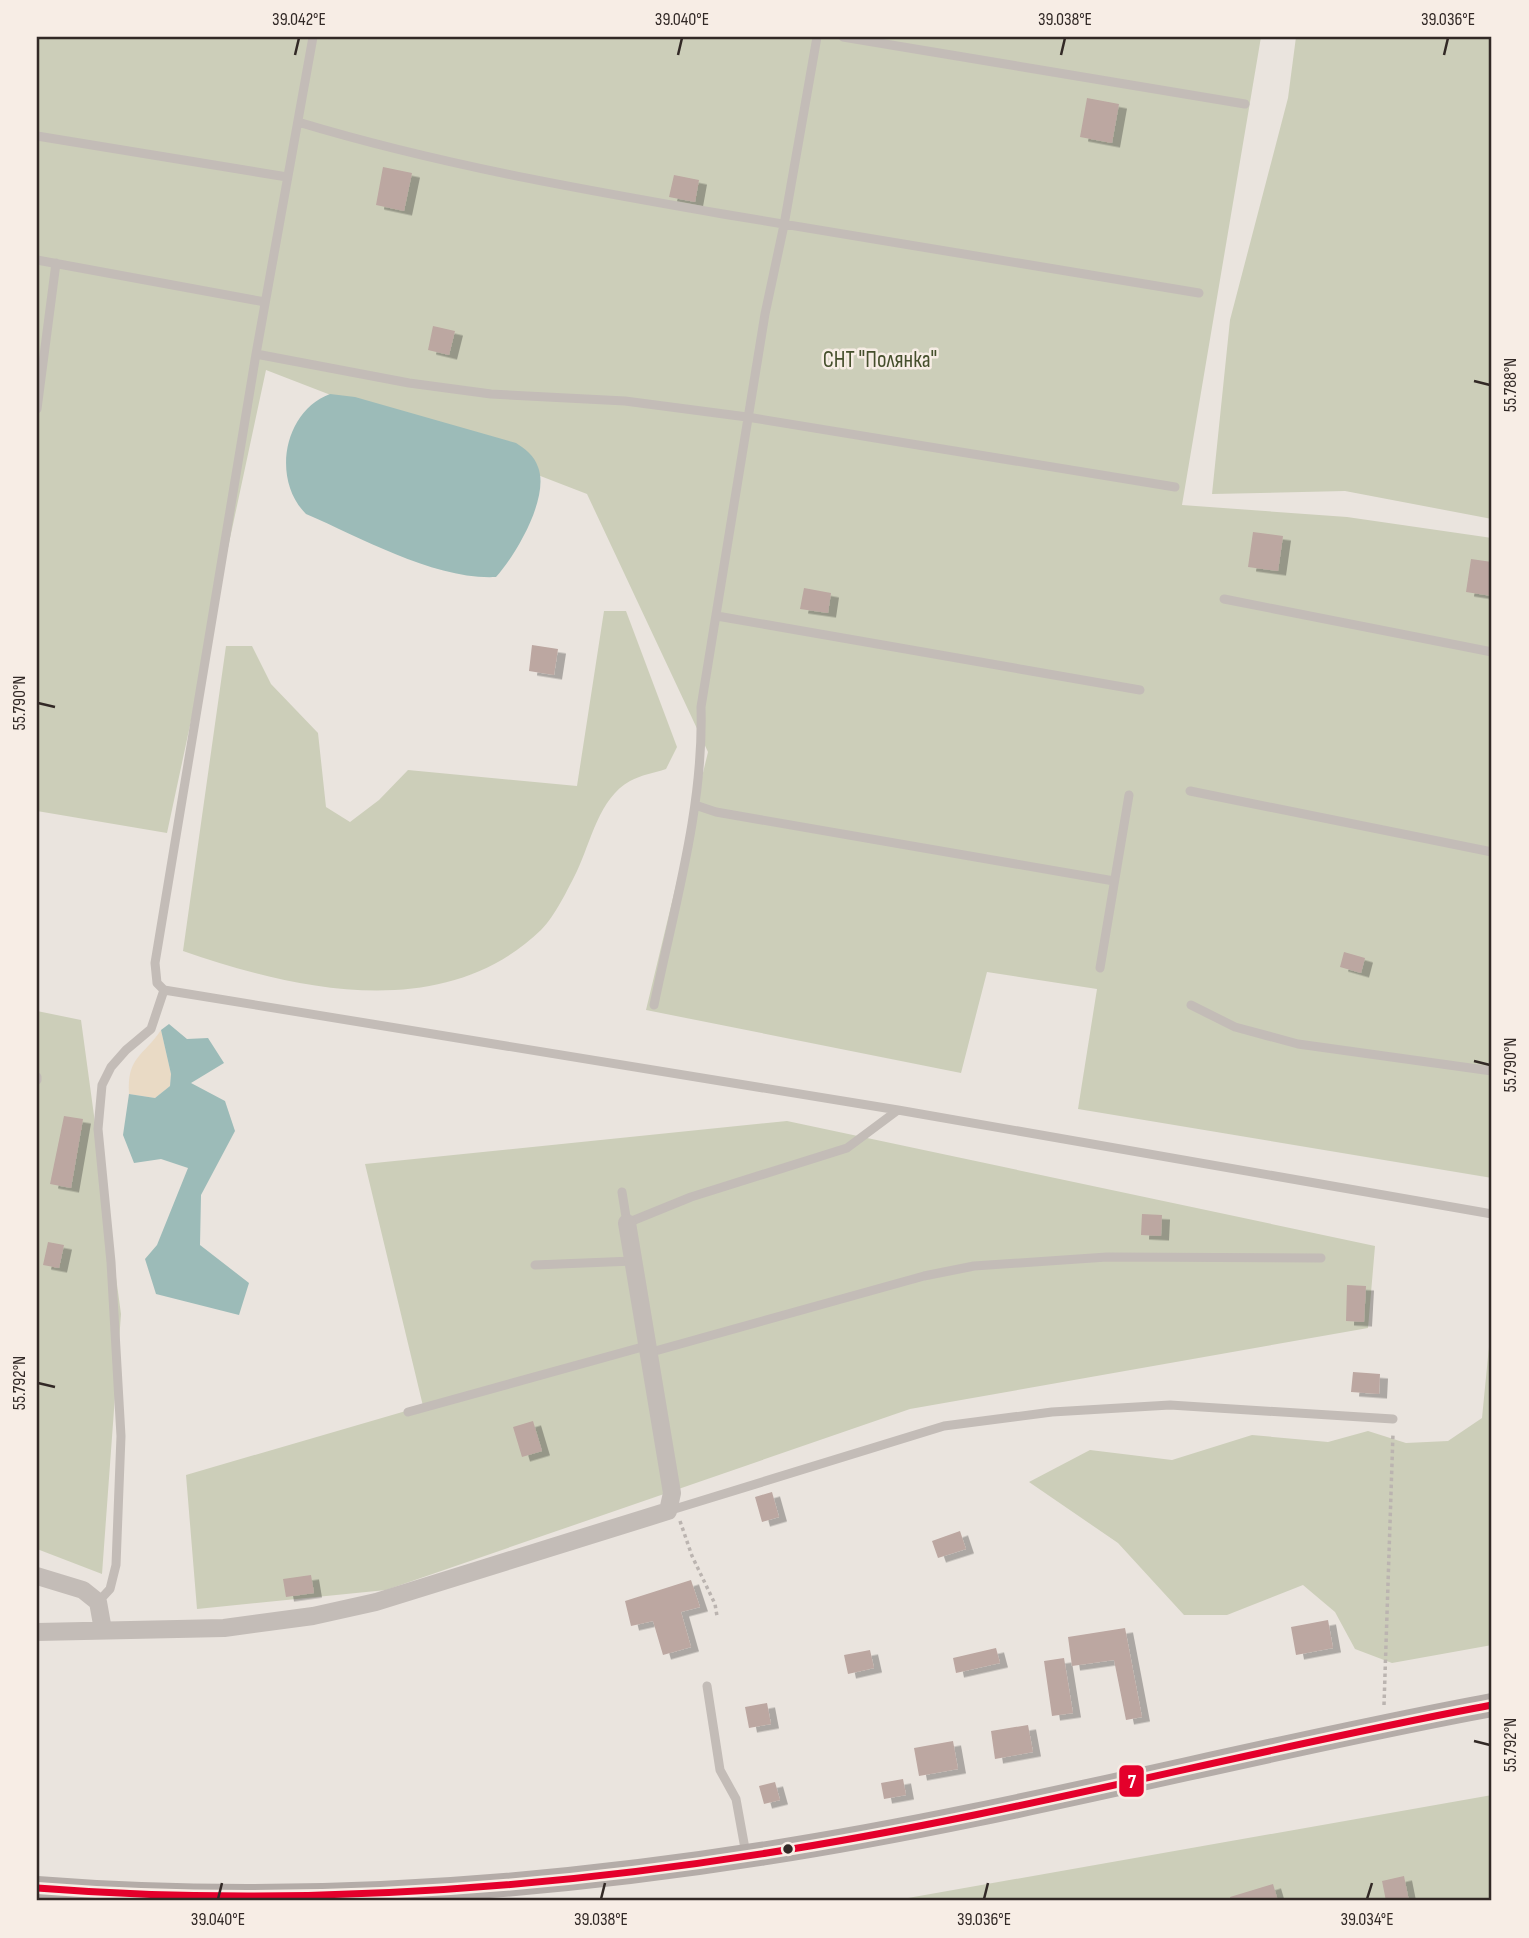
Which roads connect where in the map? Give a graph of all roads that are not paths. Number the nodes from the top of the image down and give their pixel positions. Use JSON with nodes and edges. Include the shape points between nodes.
{"nodes":[{"id":1,"x":313,"y":37,"type":"edge"},
{"id":2,"x":817,"y":37,"type":"edge"},
{"id":3,"x":844,"y":37,"type":"edge"},
{"id":4,"x":1245,"y":104,"type":"dead end"},
{"id":5,"x":298,"y":122,"type":"junction"},
{"id":6,"x":37,"y":136,"type":"edge"},
{"id":7,"x":288,"y":177,"type":"junction"},
{"id":8,"x":784,"y":225,"type":"junction"},
{"id":9,"x":37,"y":260,"type":"edge"},
{"id":10,"x":56,"y":263,"type":"junction"},
{"id":11,"x":1199,"y":293,"type":"dead end"},
{"id":12,"x":265,"y":302,"type":"junction"},
{"id":13,"x":256,"y":354,"type":"junction"},
{"id":14,"x":37,"y":409,"type":"edge"},
{"id":15,"x":747,"y":417,"type":"junction"},
{"id":16,"x":1175,"y":487,"type":"dead end"},
{"id":17,"x":1224,"y":599,"type":"dead end"},
{"id":18,"x":717,"y":616,"type":"junction"},
{"id":19,"x":1492,"y":652,"type":"edge"},
{"id":20,"x":1140,"y":690,"type":"dead end"},
{"id":21,"x":1190,"y":791,"type":"dead end"},
{"id":22,"x":1129,"y":794,"type":"dead end"},
{"id":23,"x":695,"y":804,"type":"junction"},
{"id":24,"x":1492,"y":852,"type":"edge"},
{"id":25,"x":1114,"y":881,"type":"junction"},
{"id":26,"x":1100,"y":968,"type":"dead end"},
{"id":27,"x":164,"y":990,"type":"junction"},
{"id":28,"x":654,"y":1005,"type":"dead end"},
{"id":29,"x":1191,"y":1005,"type":"dead end"},
{"id":30,"x":1492,"y":1071,"type":"edge"},
{"id":31,"x":898,"y":1111,"type":"junction"},
{"id":32,"x":622,"y":1192,"type":"dead end"},
{"id":33,"x":1492,"y":1214,"type":"edge"},
{"id":34,"x":627,"y":1223,"type":"junction"},
{"id":35,"x":1321,"y":1258,"type":"dead end"},
{"id":36,"x":633,"y":1261,"type":"junction"},
{"id":37,"x":535,"y":1265,"type":"dead end"},
{"id":38,"x":647,"y":1350,"type":"junction"},
{"id":39,"x":408,"y":1412,"type":"dead end"},
{"id":40,"x":1393,"y":1419,"type":"road end"},
{"id":41,"x":671,"y":1510,"type":"junction"},
{"id":42,"x":37,"y":1576,"type":"edge"},
{"id":43,"x":98,"y":1602,"type":"junction"},
{"id":44,"x":103,"y":1630,"type":"junction"},
{"id":45,"x":37,"y":1632,"type":"edge"},
{"id":46,"x":707,"y":1686,"type":"dead end"},
{"id":47,"x":1492,"y":1705,"type":"edge"},
{"id":48,"x":746,"y":1856,"type":"junction"},
{"id":49,"x":37,"y":1888,"type":"edge"},
{"id":50,"x":129,"y":1898,"type":"edge"}],
"edges":[{"from":1,"to":5,"type":"lane"},
{"from":2,"to":8,"type":"lane"},
{"from":3,"to":4,"type":"lane"},
{"from":5,"to":7,"type":"lane"},
{"from":5,"to":8,"type":"lane","via":[[388,149],[536,182]]},
{"from":6,"to":7,"type":"lane"},
{"from":7,"to":12,"type":"lane"},
{"from":8,"to":11,"type":"lane"},
{"from":8,"to":15,"type":"lane"},
{"from":9,"to":10,"type":"lane"},
{"from":10,"to":12,"type":"lane"},
{"from":10,"to":14,"type":"lane"},
{"from":12,"to":13,"type":"lane"},
{"from":13,"to":15,"type":"lane","via":[[463,390],[625,401]]},
{"from":13,"to":27,"type":"lane","via":[[155,963],[157,983]]},
{"from":15,"to":16,"type":"lane"},
{"from":15,"to":18,"type":"lane"},
{"from":17,"to":19,"type":"lane"},
{"from":18,"to":20,"type":"lane"},
{"from":18,"to":23,"type":"lane","via":[[701,707],[702,751]]},
{"from":21,"to":24,"type":"lane"},
{"from":22,"to":25,"type":"lane"},
{"from":23,"to":25,"type":"lane","via":[[716,812]]},
{"from":23,"to":28,"type":"lane"},
{"from":25,"to":26,"type":"lane"},
{"from":27,"to":31,"type":"lane"},
{"from":27,"to":43,"type":"lane","via":[[151,1029],[118,1058],[102,1085],[99,1129],[121,1436],[116,1565],[110,1589]]},
{"from":29,"to":30,"type":"lane","via":[[1235,1027],[1298,1044]]},
{"from":31,"to":33,"type":"lane"},
{"from":31,"to":34,"type":"lane","via":[[846,1148],[691,1197]]},
{"from":32,"to":34,"type":"lane"},
{"from":34,"to":36,"type":"street"},
{"from":35,"to":38,"type":"lane","via":[[1107,1257],[974,1266]]},
{"from":36,"to":37,"type":"lane"},
{"from":36,"to":38,"type":"street"},
{"from":38,"to":39,"type":"lane"},
{"from":38,"to":41,"type":"street"},
{"from":40,"to":41,"type":"lane","via":[[1170,1405],[1052,1412],[944,1426]]},
{"from":41,"to":44,"type":"street","via":[[338,1611],[224,1628]]},
{"from":42,"to":43,"type":"street","via":[[83,1590]]},
{"from":43,"to":44,"type":"street"},
{"from":44,"to":45,"type":"street"},
{"from":46,"to":48,"type":"lane","via":[[720,1770],[736,1799]]},
{"from":47,"to":48,"type":"street","via":[[970,1815]]},
{"from":48,"to":50,"type":"street","via":[[529,1882],[370,1894]]},
{"from":49,"to":50,"type":"street"}]}
